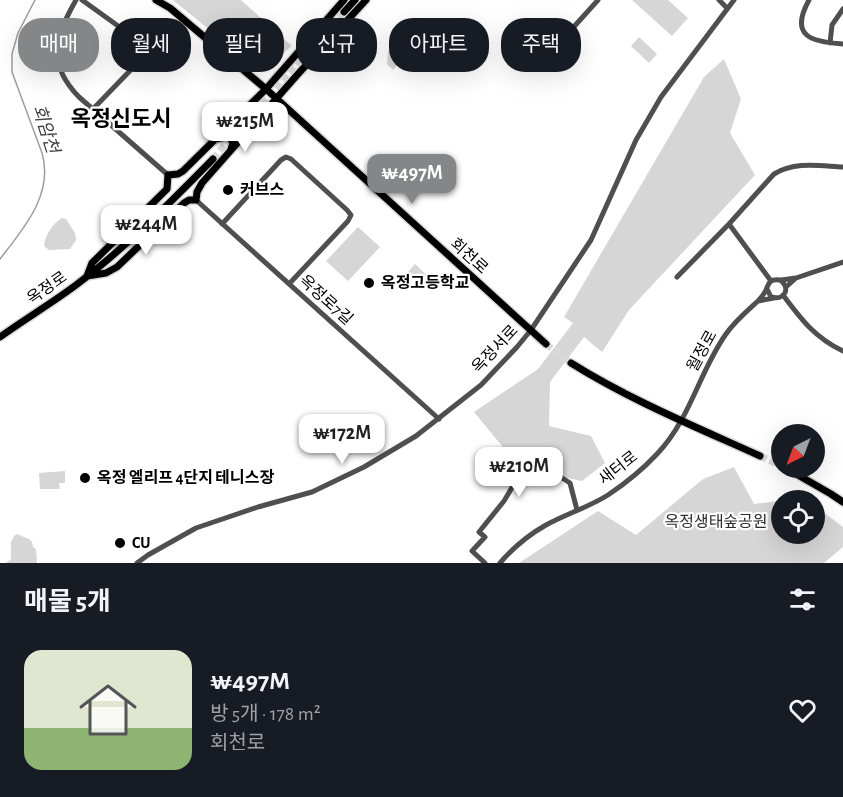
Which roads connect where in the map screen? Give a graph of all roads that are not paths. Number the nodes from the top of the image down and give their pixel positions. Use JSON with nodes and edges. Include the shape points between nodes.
{"nodes":[{"id":1,"x":76,"y":0,"type":"edge"},
{"id":2,"x":82,"y":0,"type":"edge"},
{"id":3,"x":156,"y":0,"type":"edge"},
{"id":4,"x":344,"y":0,"type":"edge"},
{"id":5,"x":355,"y":0,"type":"edge"},
{"id":6,"x":366,"y":0,"type":"edge"},
{"id":7,"x":598,"y":0,"type":"edge"},
{"id":8,"x":719,"y":0,"type":"edge"},
{"id":9,"x":734,"y":0,"type":"edge"},
{"id":10,"x":809,"y":0,"type":"edge"},
{"id":11,"x":727,"y":8,"type":"junction"},
{"id":12,"x":843,"y":9,"type":"edge"},
{"id":13,"x":344,"y":12,"type":"tunnel mouth"},
{"id":14,"x":328,"y":18,"type":"edge"},
{"id":15,"x":350,"y":18,"type":"tunnel mouth"},
{"id":16,"x":581,"y":19,"type":"edge"},
{"id":17,"x":830,"y":43,"type":"junction"},
{"id":18,"x":843,"y":44,"type":"edge"},
{"id":19,"x":296,"y":54,"type":"edge"},
{"id":20,"x":300,"y":72,"type":"edge"},
{"id":21,"x":266,"y":89,"type":"junction"},
{"id":22,"x":277,"y":99,"type":"junction"},
{"id":23,"x":93,"y":109,"type":"junction"},
{"id":24,"x":215,"y":139,"type":"junction"},
{"id":25,"x":230,"y":152,"type":"junction"},
{"id":26,"x":213,"y":159,"type":"tunnel mouth"},
{"id":27,"x":843,"y":167,"type":"edge"},
{"id":28,"x":183,"y":171,"type":"junction"},
{"id":29,"x":168,"y":175,"type":"junction"},
{"id":30,"x":202,"y":183,"type":"junction"},
{"id":31,"x":167,"y":189,"type":"junction"},
{"id":32,"x":196,"y":200,"type":"junction"},
{"id":33,"x":184,"y":203,"type":"junction"},
{"id":34,"x":222,"y":224,"type":"junction"},
{"id":35,"x":729,"y":224,"type":"junction"},
{"id":36,"x":843,"y":262,"type":"edge"},
{"id":37,"x":87,"y":276,"type":"junction"},
{"id":38,"x":677,"y":277,"type":"dead end"},
{"id":39,"x":796,"y":278,"type":"junction"},
{"id":40,"x":780,"y":280,"type":"junction"},
{"id":41,"x":771,"y":281,"type":"junction"},
{"id":42,"x":289,"y":284,"type":"junction"},
{"id":43,"x":786,"y":287,"type":"junction"},
{"id":44,"x":767,"y":289,"type":"junction"},
{"id":45,"x":783,"y":296,"type":"junction"},
{"id":46,"x":774,"y":298,"type":"junction"},
{"id":47,"x":758,"y":301,"type":"junction"},
{"id":48,"x":531,"y":330,"type":"junction"},
{"id":49,"x":1,"y":336,"type":"edge"},
{"id":50,"x":546,"y":344,"type":"tunnel mouth"},
{"id":51,"x":843,"y":351,"type":"edge"},
{"id":52,"x":571,"y":363,"type":"tunnel mouth"},
{"id":53,"x":438,"y":419,"type":"junction"},
{"id":54,"x":681,"y":421,"type":"junction"},
{"id":55,"x":760,"y":456,"type":"tunnel mouth"},
{"id":56,"x":803,"y":478,"type":"edge"},
{"id":57,"x":843,"y":502,"type":"edge"},
{"id":58,"x":577,"y":510,"type":"junction"},
{"id":59,"x":137,"y":563,"type":"edge"},
{"id":60,"x":485,"y":563,"type":"edge"},
{"id":61,"x":500,"y":563,"type":"edge"}],
"edges":[{"from":1,"to":23,"type":"street","via":[[60,33],[57,56],[69,87]]},
{"from":2,"to":23,"type":"street","via":[[150,50]]},
{"from":3,"to":21,"type":"main road","name":"회천로"},
{"from":4,"to":14,"type":"main road"},
{"from":5,"to":13,"type":"main road"},
{"from":6,"to":15,"type":"main road"},
{"from":7,"to":16,"type":"street"},
{"from":8,"to":11,"type":"street"},
{"from":9,"to":11,"type":"street","name":"옥정서로"},
{"from":10,"to":17,"type":"street","via":[[801,18],[803,31],[811,38]]},
{"from":11,"to":48,"type":"street","name":"옥정서로","via":[[661,97],[636,140],[591,240]]},
{"from":12,"to":17,"type":"street","via":[[832,25]]},
{"from":17,"to":18,"type":"street"},
{"from":19,"to":21,"type":"main road"},
{"from":20,"to":22,"type":"main road"},
{"from":21,"to":22,"type":"main road","name":"회천로"},
{"from":21,"to":24,"type":"main road"},
{"from":22,"to":25,"type":"main road"},
{"from":22,"to":48,"type":"main road","name":"회천로"},
{"from":23,"to":29,"type":"street"},
{"from":24,"to":25,"type":"main road","via":[[230,138]]},
{"from":24,"to":28,"type":"main road"},
{"from":25,"to":30,"type":"main road"},
{"from":26,"to":37,"type":"main road","name":"옥정로"},
{"from":27,"to":35,"type":"street","via":[[803,165],[781,170]]},
{"from":28,"to":29,"type":"main road"},
{"from":28,"to":31,"type":"main road"},
{"from":29,"to":31,"type":"main road"},
{"from":30,"to":32,"type":"main road"},
{"from":30,"to":33,"type":"main road"},
{"from":31,"to":37,"type":"main road","via":[[92,263]]},
{"from":32,"to":33,"type":"main road"},
{"from":32,"to":34,"type":"street","name":"옥정로7길"},
{"from":33,"to":37,"type":"main road","via":[[117,267]]},
{"from":34,"to":42,"type":"street","name":"옥정로7길"},
{"from":34,"to":42,"type":"street","via":[[281,160],[291,159],[351,215]]},
{"from":35,"to":38,"type":"street"},
{"from":35,"to":41,"type":"street"},
{"from":36,"to":39,"type":"street"},
{"from":37,"to":49,"type":"main road","name":"옥정로"},
{"from":39,"to":40,"type":"street"},
{"from":39,"to":43,"type":"street"},
{"from":40,"to":41,"type":"street"},
{"from":40,"to":43,"type":"street"},
{"from":41,"to":44,"type":"street"},
{"from":42,"to":53,"type":"street","name":"옥정로7길"},
{"from":43,"to":45,"type":"street"},
{"from":44,"to":46,"type":"street"},
{"from":44,"to":47,"type":"street","name":"월정로"},
{"from":45,"to":46,"type":"street"},
{"from":45,"to":51,"type":"street","via":[[813,332]]},
{"from":46,"to":47,"type":"street"},
{"from":47,"to":54,"type":"street","name":"월정로","via":[[725,335]]},
{"from":48,"to":50,"type":"main road","name":"회천로"},
{"from":48,"to":53,"type":"street","name":"옥정서로","via":[[481,385]]},
{"from":52,"to":54,"type":"main road"},
{"from":53,"to":59,"type":"street","name":"옥정서로","via":[[383,456],[334,482],[196,528]]},
{"from":54,"to":55,"type":"main road"},
{"from":54,"to":58,"type":"street","name":"새터로","via":[[658,453],[632,477]]},
{"from":56,"to":57,"type":"main road"},
{"from":58,"to":60,"type":"street","via":[[570,483],[559,476],[539,472],[517,479],[479,532],[485,537],[472,551]]},
{"from":58,"to":61,"type":"street","name":"새터로","via":[[544,525]]}]}
